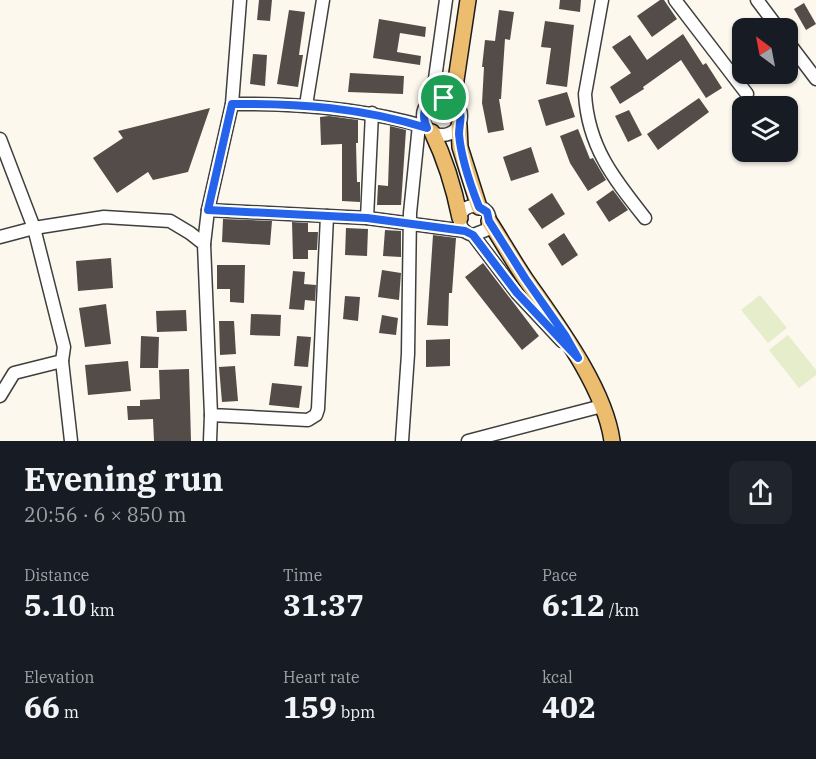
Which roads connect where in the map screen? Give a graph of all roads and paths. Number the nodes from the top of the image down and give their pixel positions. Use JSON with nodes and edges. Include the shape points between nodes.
{"nodes":[{"id":1,"x":240,"y":0,"type":"edge"},
{"id":2,"x":323,"y":0,"type":"edge"},
{"id":3,"x":446,"y":0,"type":"edge"},
{"id":4,"x":468,"y":0,"type":"edge"},
{"id":5,"x":602,"y":0,"type":"edge"},
{"id":6,"x":675,"y":0,"type":"edge"},
{"id":7,"x":758,"y":0,"type":"edge"},
{"id":8,"x":771,"y":18,"type":"edge"},
{"id":9,"x":798,"y":55,"type":"edge"},
{"id":10,"x":816,"y":79,"type":"edge"},
{"id":11,"x":747,"y":94,"type":"dead end"},
{"id":12,"x":432,"y":100,"type":"junction"},
{"id":13,"x":455,"y":102,"type":"junction"},
{"id":14,"x":232,"y":104,"type":"junction"},
{"id":15,"x":306,"y":105,"type":"junction"},
{"id":16,"x":372,"y":113,"type":"junction"},
{"id":17,"x":459,"y":125,"type":"junction"},
{"id":18,"x":426,"y":128,"type":"junction"},
{"id":19,"x":0,"y":139,"type":"edge"},
{"id":20,"x":479,"y":207,"type":"junction"},
{"id":21,"x":208,"y":210,"type":"junction"},
{"id":22,"x":327,"y":216,"type":"junction"},
{"id":23,"x":367,"y":218,"type":"junction"},
{"id":24,"x":645,"y":218,"type":"dead end"},
{"id":25,"x":489,"y":221,"type":"junction"},
{"id":26,"x":410,"y":224,"type":"junction"},
{"id":27,"x":34,"y":228,"type":"junction"},
{"id":28,"x":466,"y":228,"type":"junction"},
{"id":29,"x":0,"y":237,"type":"edge"},
{"id":30,"x":204,"y":244,"type":"junction"},
{"id":31,"x":578,"y":358,"type":"junction"},
{"id":32,"x":62,"y":361,"type":"junction"},
{"id":33,"x":0,"y":396,"type":"edge"},
{"id":34,"x":602,"y":406,"type":"junction"},
{"id":35,"x":211,"y":415,"type":"junction"},
{"id":36,"x":71,"y":441,"type":"edge"},
{"id":37,"x":210,"y":441,"type":"edge"},
{"id":38,"x":402,"y":441,"type":"edge"},
{"id":39,"x":468,"y":441,"type":"edge"},
{"id":40,"x":612,"y":441,"type":"edge"}],
"edges":[{"from":1,"to":14,"type":"street"},
{"from":2,"to":15,"type":"street"},
{"from":3,"to":12,"type":"street"},
{"from":4,"to":13,"type":"main road"},
{"from":5,"to":24,"type":"street","via":[[585,94],[586,110],[592,135],[613,177]]},
{"from":6,"to":11,"type":"street"},
{"from":7,"to":8,"type":"street"},
{"from":9,"to":10,"type":"street"},
{"from":12,"to":13,"type":"street","via":[[444,98]]},
{"from":12,"to":18,"type":"street","via":[[423,116]]},
{"from":13,"to":17,"type":"street","via":[[460,113]]},
{"from":14,"to":15,"type":"street"},
{"from":14,"to":21,"type":"street"},
{"from":15,"to":16,"type":"street"},
{"from":16,"to":18,"type":"street"},
{"from":16,"to":23,"type":"street"},
{"from":17,"to":18,"type":"street","via":[[450,133],[437,134]]},
{"from":17,"to":20,"type":"main road","via":[[460,147]]},
{"from":18,"to":26,"type":"street"},
{"from":18,"to":28,"type":"main road","via":[[441,150]]},
{"from":19,"to":27,"type":"street"},
{"from":20,"to":25,"type":"street","via":[[487,212]]},
{"from":20,"to":28,"type":"street","via":[[465,209]]},
{"from":21,"to":22,"type":"street"},
{"from":21,"to":30,"type":"street"},
{"from":22,"to":23,"type":"street"},
{"from":22,"to":35,"type":"street","via":[[316,415],[308,420]]},
{"from":23,"to":26,"type":"street"},
{"from":25,"to":28,"type":"street","via":[[486,230]]},
{"from":25,"to":31,"type":"main road"},
{"from":26,"to":28,"type":"street"},
{"from":26,"to":38,"type":"street"},
{"from":27,"to":29,"type":"street"},
{"from":27,"to":30,"type":"street","via":[[104,217],[170,221]]},
{"from":27,"to":32,"type":"street","via":[[64,346]]},
{"from":28,"to":31,"type":"street","via":[[517,293]]},
{"from":30,"to":35,"type":"street"},
{"from":31,"to":34,"type":"main road"},
{"from":32,"to":33,"type":"street","via":[[14,373]]},
{"from":32,"to":36,"type":"street"},
{"from":34,"to":39,"type":"street"},
{"from":34,"to":40,"type":"main road"},
{"from":35,"to":37,"type":"street"}]}
